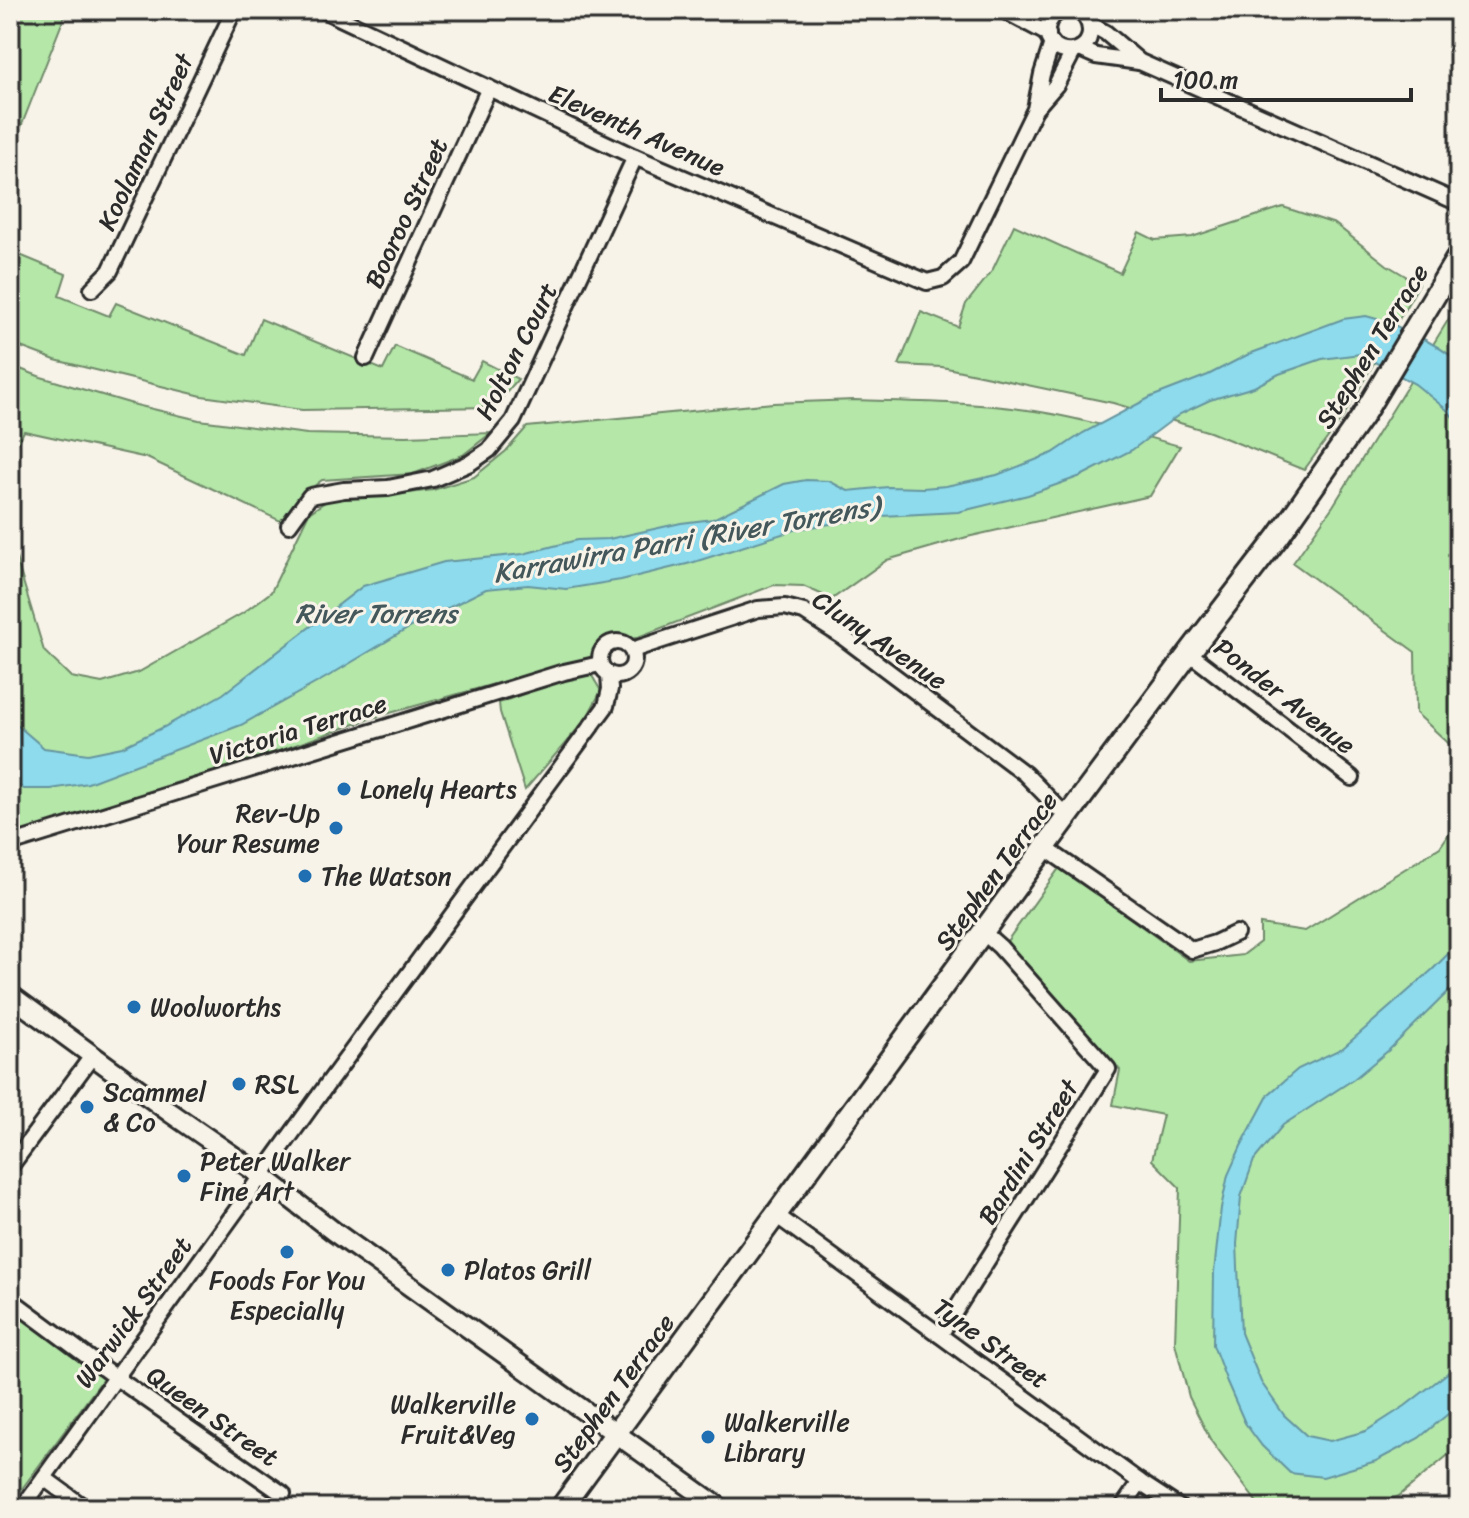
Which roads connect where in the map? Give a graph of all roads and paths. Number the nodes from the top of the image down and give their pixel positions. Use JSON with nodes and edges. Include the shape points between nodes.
{"nodes":[{"id":1,"x":234,"y":10,"type":"edge"},
{"id":2,"x":323,"y":10,"type":"edge"},
{"id":3,"x":1003,"y":10,"type":"edge"},
{"id":4,"x":1058,"y":10,"type":"edge"},
{"id":5,"x":1077,"y":10,"type":"edge"},
{"id":6,"x":1090,"y":19,"type":"edge"},
{"id":7,"x":1050,"y":39,"type":"junction"},
{"id":8,"x":1076,"y":50,"type":"junction"},
{"id":9,"x":1140,"y":62,"type":"junction"},
{"id":10,"x":489,"y":88,"type":"junction"},
{"id":11,"x":1035,"y":109,"type":"junction"},
{"id":12,"x":635,"y":157,"type":"junction"},
{"id":13,"x":1459,"y":203,"type":"edge"},
{"id":14,"x":1459,"y":255,"type":"edge"},
{"id":15,"x":92,"y":289,"type":"dead end"},
{"id":16,"x":366,"y":358,"type":"dead end"},
{"id":17,"x":289,"y":525,"type":"dead end"},
{"id":18,"x":632,"y":650,"type":"junction"},
{"id":19,"x":1189,"y":653,"type":"junction"},
{"id":20,"x":605,"y":669,"type":"junction"},
{"id":21,"x":1352,"y":778,"type":"dead end"},
{"id":22,"x":1067,"y":817,"type":"junction"},
{"id":23,"x":10,"y":844,"type":"edge"},
{"id":24,"x":1045,"y":848,"type":"junction"},
{"id":25,"x":983,"y":932,"type":"junction"},
{"id":26,"x":1236,"y":933,"type":"dead end"},
{"id":27,"x":10,"y":995,"type":"edge"},
{"id":28,"x":93,"y":1055,"type":"junction"},
{"id":29,"x":10,"y":1167,"type":"edge"},
{"id":30,"x":262,"y":1176,"type":"junction"},
{"id":31,"x":776,"y":1215,"type":"junction"},
{"id":32,"x":10,"y":1299,"type":"edge"},
{"id":33,"x":940,"y":1335,"type":"junction"},
{"id":34,"x":115,"y":1377,"type":"junction"},
{"id":35,"x":616,"y":1432,"type":"junction"},
{"id":36,"x":44,"y":1478,"type":"junction"},
{"id":37,"x":1140,"y":1482,"type":"junction"},
{"id":38,"x":283,"y":1494,"type":"dead end"},
{"id":39,"x":22,"y":1508,"type":"edge"},
{"id":40,"x":85,"y":1508,"type":"edge"},
{"id":41,"x":561,"y":1508,"type":"edge"},
{"id":42,"x":720,"y":1508,"type":"edge"},
{"id":43,"x":1122,"y":1508,"type":"edge"},
{"id":44,"x":1180,"y":1508,"type":"edge"}],
"edges":[{"from":1,"to":15,"type":"street","name":"Koolaman Street","via":[[110,271]]},
{"from":2,"to":10,"type":"street","name":"Eleventh Avenue"},
{"from":3,"to":7,"type":"street"},
{"from":4,"to":7,"type":"street","via":[[1049,21]]},
{"from":5,"to":6,"type":"street"},
{"from":6,"to":8,"type":"street","via":[[1088,41]]},
{"from":6,"to":9,"type":"street"},
{"from":7,"to":8,"type":"street","via":[[1061,51]]},
{"from":7,"to":11,"type":"street"},
{"from":8,"to":9,"type":"street"},
{"from":8,"to":11,"type":"street"},
{"from":9,"to":13,"type":"street"},
{"from":10,"to":12,"type":"street","name":"Eleventh Avenue"},
{"from":10,"to":16,"type":"street","name":"Booroo Street"},
{"from":11,"to":12,"type":"street","name":"Eleventh Avenue","via":[[961,262],[936,281],[901,273]]},
{"from":12,"to":17,"type":"street","name":"Holton Court","via":[[513,421],[489,450],[433,479],[310,496]]},
{"from":14,"to":19,"type":"main road","name":"Stephen Terrace","via":[[1362,417]]},
{"from":18,"to":20,"type":"street","via":[[628,672],[620,676]]},
{"from":18,"to":20,"type":"street","via":[[610,643],[601,651]]},
{"from":18,"to":22,"type":"street","name":"Cluny Avenue","via":[[758,609],[804,612],[1025,774]]},
{"from":19,"to":21,"type":"street","name":"Ponder Avenue"},
{"from":19,"to":22,"type":"main road","name":"Stephen Terrace"},
{"from":20,"to":23,"type":"street","name":"Victoria Terrace","via":[[564,672]]},
{"from":20,"to":30,"type":"street","name":"Warwick Street","via":[[610,689],[606,706]]},
{"from":22,"to":24,"type":"main road","name":"Stephen Terrace"},
{"from":24,"to":25,"type":"main road","name":"Stephen Terrace"},
{"from":24,"to":26,"type":"street","via":[[1192,950]]},
{"from":25,"to":31,"type":"main road","name":"Stephen Terrace"},
{"from":25,"to":33,"type":"street","name":"Bardini Street","via":[[1108,1069]]},
{"from":27,"to":28,"type":"street"},
{"from":28,"to":29,"type":"street"},
{"from":28,"to":30,"type":"street"},
{"from":30,"to":34,"type":"street","name":"Warwick Street"},
{"from":30,"to":35,"type":"street"},
{"from":31,"to":33,"type":"street","name":"Tyne Street"},
{"from":31,"to":35,"type":"main road","name":"Stephen Terrace"},
{"from":32,"to":34,"type":"street","name":"Queen Street"},
{"from":33,"to":37,"type":"street","name":"Tyne Street"},
{"from":34,"to":36,"type":"street","name":"Warwick Street"},
{"from":34,"to":38,"type":"street","name":"Queen Street"},
{"from":35,"to":41,"type":"main road","name":"Stephen Terrace"},
{"from":35,"to":42,"type":"street"},
{"from":36,"to":39,"type":"street","name":"Warwick Street"},
{"from":36,"to":40,"type":"street"},
{"from":37,"to":43,"type":"street"},
{"from":37,"to":44,"type":"street","name":"Tyne Street"}]}
